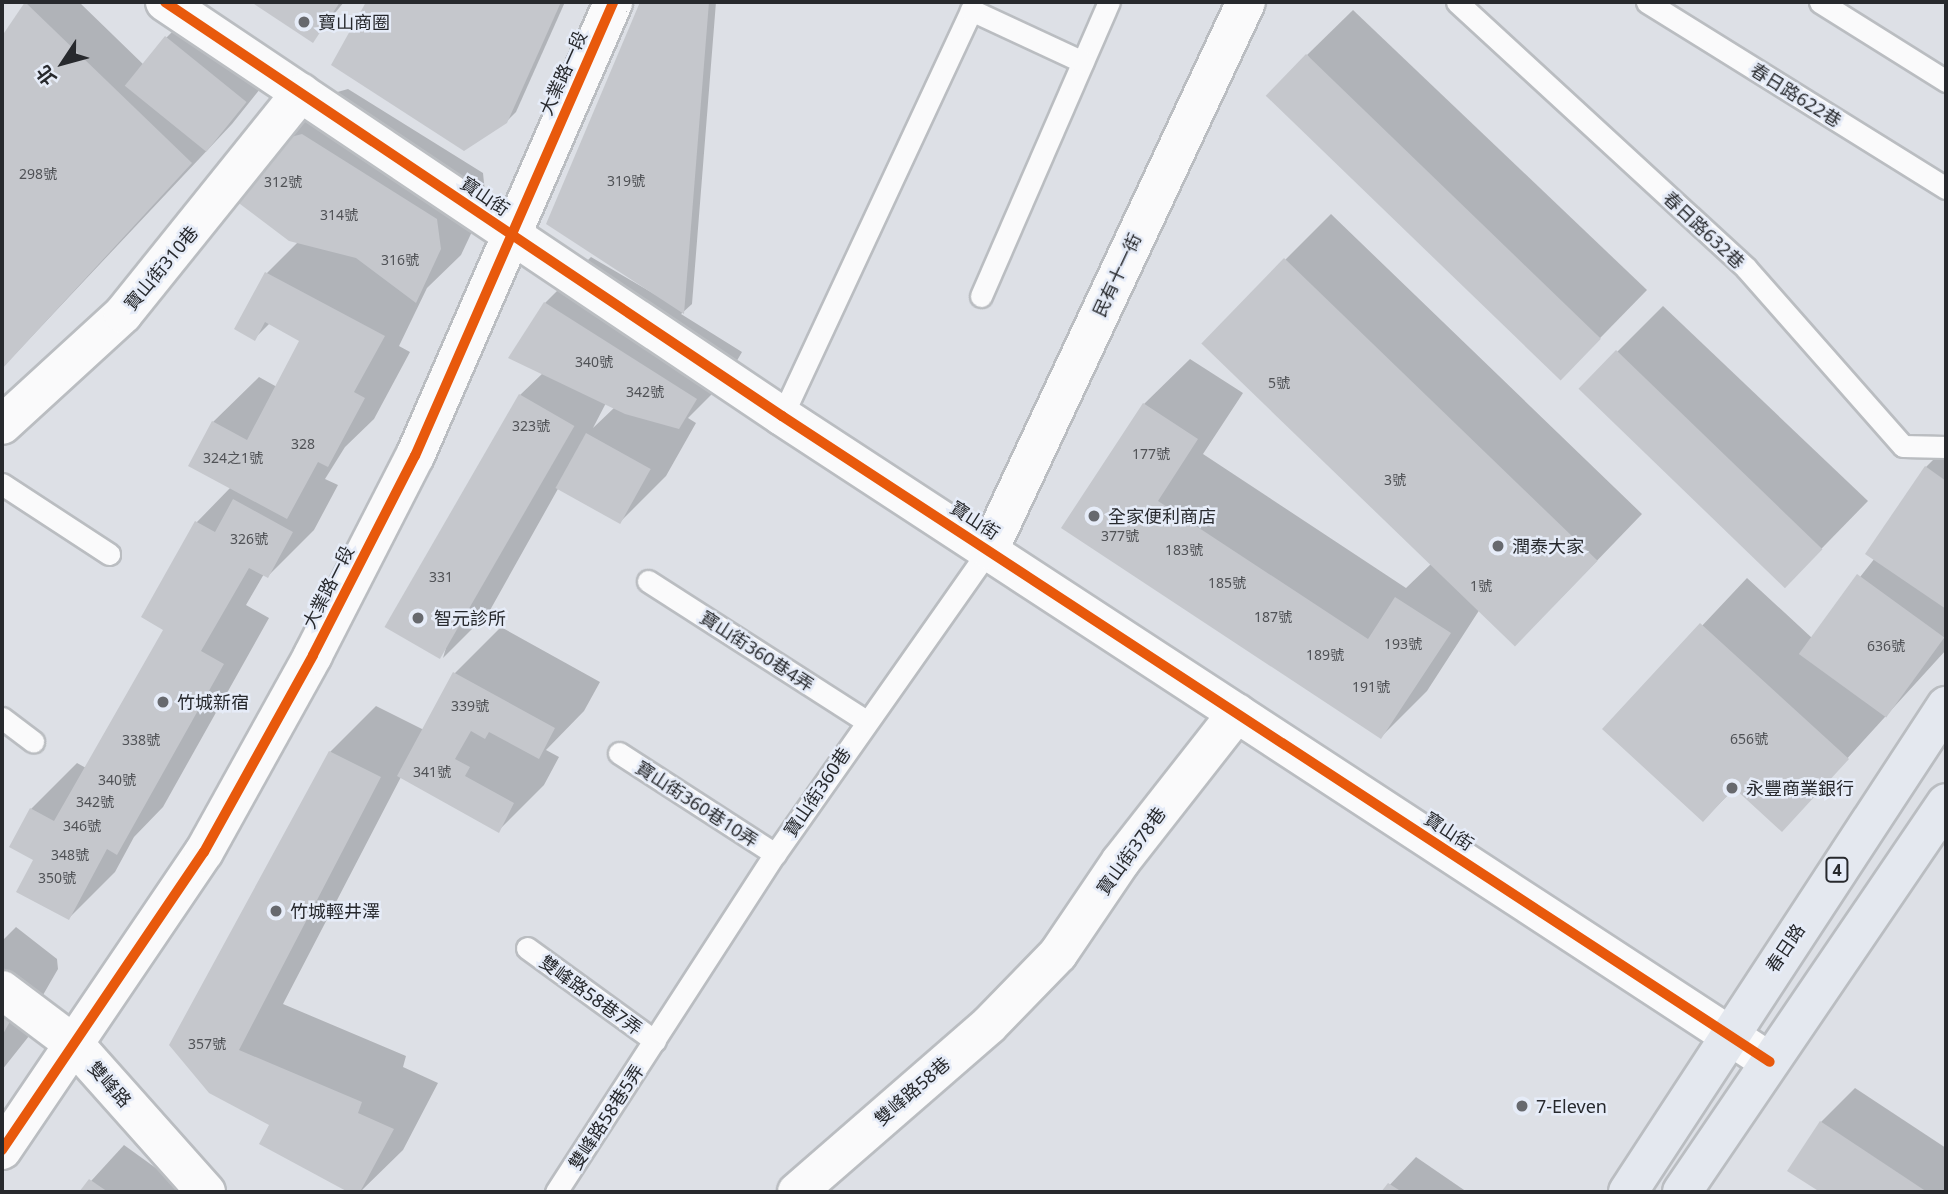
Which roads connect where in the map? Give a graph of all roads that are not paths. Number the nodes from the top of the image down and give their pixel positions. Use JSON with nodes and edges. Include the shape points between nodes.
{"nodes":[{"id":1,"x":165,"y":2,"type":"edge"},
{"id":2,"x":613,"y":2,"type":"edge"},
{"id":3,"x":1110,"y":2,"type":"edge"},
{"id":4,"x":1246,"y":2,"type":"edge"},
{"id":5,"x":1457,"y":2,"type":"edge"},
{"id":6,"x":1647,"y":2,"type":"edge"},
{"id":7,"x":1820,"y":2,"type":"edge"},
{"id":8,"x":1083,"y":62,"type":"junction"},
{"id":9,"x":1946,"y":81,"type":"edge"},
{"id":10,"x":301,"y":93,"type":"junction"},
{"id":11,"x":1946,"y":188,"type":"edge"},
{"id":12,"x":511,"y":235,"type":"junction"},
{"id":13,"x":981,"y":296,"type":"dead end"},
{"id":14,"x":782,"y":416,"type":"junction"},
{"id":15,"x":2,"y":425,"type":"edge"},
{"id":16,"x":1946,"y":447,"type":"edge"},
{"id":17,"x":2,"y":484,"type":"edge"},
{"id":18,"x":989,"y":550,"type":"junction"},
{"id":19,"x":109,"y":554,"type":"dead end"},
{"id":20,"x":648,"y":581,"type":"dead end"},
{"id":21,"x":1946,"y":706,"type":"edge"},
{"id":22,"x":1237,"y":713,"type":"junction"},
{"id":23,"x":2,"y":718,"type":"edge"},
{"id":24,"x":866,"y":721,"type":"junction"},
{"id":25,"x":33,"y":740,"type":"dead end"},
{"id":26,"x":619,"y":753,"type":"dead end"},
{"id":27,"x":1946,"y":803,"type":"edge"},
{"id":28,"x":775,"y":854,"type":"junction"},
{"id":29,"x":527,"y":948,"type":"dead end"},
{"id":30,"x":1025,"y":989,"type":"joint"},
{"id":31,"x":2,"y":990,"type":"edge"},
{"id":32,"x":1727,"y":1035,"type":"junction"},
{"id":33,"x":655,"y":1041,"type":"junction"},
{"id":34,"x":75,"y":1045,"type":"junction"},
{"id":35,"x":1770,"y":1062,"type":"junction"},
{"id":36,"x":2,"y":1150,"type":"edge"},
{"id":37,"x":206,"y":1192,"type":"edge"},
{"id":38,"x":556,"y":1192,"type":"edge"},
{"id":39,"x":797,"y":1192,"type":"edge"},
{"id":40,"x":1628,"y":1192,"type":"edge"},
{"id":41,"x":1682,"y":1192,"type":"edge"}],
"edges":[{"from":1,"to":10,"type":"street","name":"寶山街"},
{"from":2,"to":12,"type":"street","name":"大業路一段"},
{"from":3,"to":8,"type":"lane"},
{"from":4,"to":18,"type":"street","name":"民有十一街"},
{"from":5,"to":16,"type":"lane","name":"春日路632巷","via":[[1746,268],[1903,446]]},
{"from":6,"to":11,"type":"lane","name":"春日路622巷"},
{"from":7,"to":9,"type":"lane"},
{"from":8,"to":13,"type":"lane"},
{"from":8,"to":14,"type":"lane","via":[[971,10]]},
{"from":10,"to":12,"type":"street","name":"寶山街"},
{"from":10,"to":15,"type":"street","name":"寶山街310巷","via":[[123,314]]},
{"from":12,"to":14,"type":"street","name":"寶山街"},
{"from":12,"to":34,"type":"street","name":"大業路一段","via":[[415,457],[313,654],[204,852]]},
{"from":14,"to":18,"type":"street","name":"寶山街"},
{"from":17,"to":19,"type":"lane"},
{"from":18,"to":22,"type":"street","name":"寶山街"},
{"from":18,"to":24,"type":"lane","name":"寶山街360巷"},
{"from":20,"to":24,"type":"lane","name":"寶山街360巷4弄"},
{"from":21,"to":32,"type":"main road","name":"春日路","number":"4"},
{"from":22,"to":30,"type":"street","name":"寶山街378巷","via":[[1121,861],[1058,954]]},
{"from":22,"to":32,"type":"street","name":"寶山街"},
{"from":23,"to":25,"type":"lane"},
{"from":24,"to":28,"type":"lane","name":"寶山街360巷"},
{"from":26,"to":28,"type":"lane","name":"寶山街360巷10弄"},
{"from":27,"to":35,"type":"main road"},
{"from":28,"to":33,"type":"lane","name":"寶山街360巷"},
{"from":29,"to":33,"type":"lane","name":"雙峰路58巷7弄"},
{"from":30,"to":39,"type":"street","name":"雙峰路58巷"},
{"from":31,"to":34,"type":"street","name":"雙峰路"},
{"from":32,"to":35,"type":"street","name":"寶山街"},
{"from":32,"to":40,"type":"main road","name":"春日路","number":"4"},
{"from":33,"to":38,"type":"lane","name":"雙峰路58巷5弄"},
{"from":34,"to":36,"type":"street","name":"大業路一段"},
{"from":34,"to":37,"type":"street","name":"雙峰路"},
{"from":35,"to":41,"type":"main road"}]}
